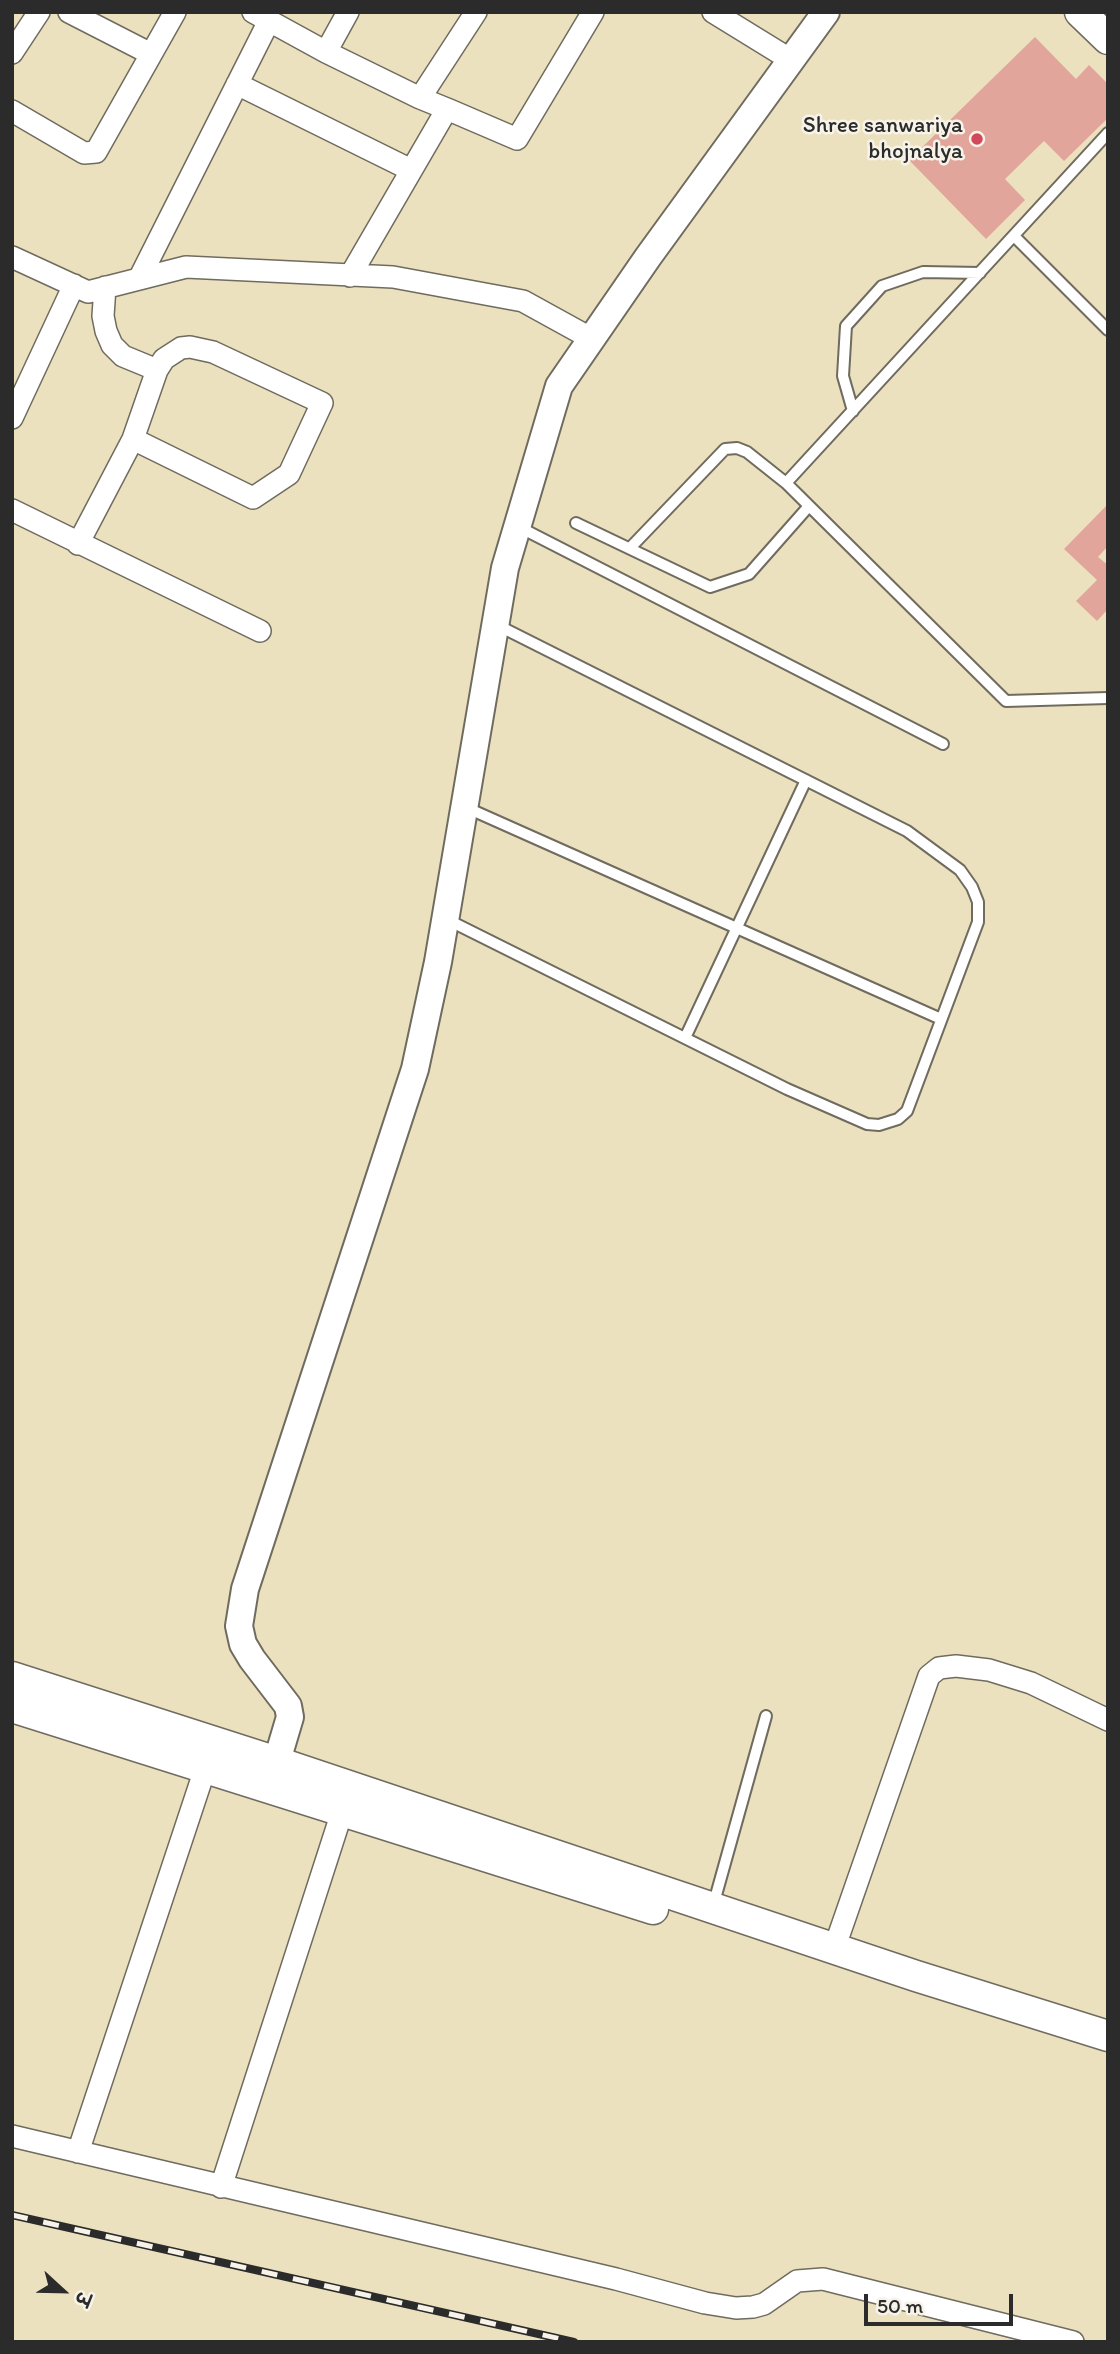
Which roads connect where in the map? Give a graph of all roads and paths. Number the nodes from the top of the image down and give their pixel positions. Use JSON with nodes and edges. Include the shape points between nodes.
{"nodes":[{"id":1,"x":39,"y":12,"type":"edge"},
{"id":2,"x":69,"y":12,"type":"edge"},
{"id":3,"x":175,"y":12,"type":"edge"},
{"id":4,"x":348,"y":12,"type":"edge"},
{"id":5,"x":476,"y":12,"type":"edge"},
{"id":6,"x":593,"y":12,"type":"edge"},
{"id":7,"x":713,"y":12,"type":"edge"},
{"id":8,"x":826,"y":12,"type":"edge"},
{"id":9,"x":1080,"y":12,"type":"edge"},
{"id":10,"x":261,"y":17,"type":"edge"},
{"id":11,"x":1108,"y":39,"type":"edge"},
{"id":12,"x":12,"y":52,"type":"edge"},
{"id":13,"x":326,"y":52,"type":"junction"},
{"id":14,"x":151,"y":54,"type":"junction"},
{"id":15,"x":791,"y":60,"type":"junction"},
{"id":16,"x":237,"y":84,"type":"junction"},
{"id":17,"x":420,"y":98,"type":"junction"},
{"id":18,"x":447,"y":109,"type":"junction"},
{"id":19,"x":12,"y":111,"type":"edge"},
{"id":20,"x":1108,"y":133,"type":"edge"},
{"id":21,"x":411,"y":170,"type":"junction"},
{"id":22,"x":1014,"y":236,"type":"junction"},
{"id":23,"x":12,"y":257,"type":"edge"},
{"id":24,"x":980,"y":273,"type":"junction"},
{"id":25,"x":350,"y":275,"type":"junction"},
{"id":26,"x":139,"y":279,"type":"junction"},
{"id":27,"x":74,"y":285,"type":"junction"},
{"id":28,"x":105,"y":287,"type":"junction"},
{"id":29,"x":1108,"y":330,"type":"edge"},
{"id":30,"x":592,"y":338,"type":"junction"},
{"id":31,"x":157,"y":370,"type":"junction"},
{"id":32,"x":853,"y":411,"type":"junction"},
{"id":33,"x":12,"y":418,"type":"edge"},
{"id":34,"x":133,"y":439,"type":"junction"},
{"id":35,"x":786,"y":483,"type":"junction"},
{"id":36,"x":809,"y":506,"type":"junction"},
{"id":37,"x":12,"y":510,"type":"edge"},
{"id":38,"x":576,"y":523,"type":"dead end"},
{"id":39,"x":517,"y":526,"type":"junction"},
{"id":40,"x":78,"y":544,"type":"junction"},
{"id":41,"x":630,"y":548,"type":"junction"},
{"id":42,"x":496,"y":624,"type":"junction"},
{"id":43,"x":260,"y":631,"type":"dead end"},
{"id":44,"x":1108,"y":698,"type":"edge"},
{"id":45,"x":943,"y":744,"type":"dead end"},
{"id":46,"x":806,"y":780,"type":"junction"},
{"id":47,"x":465,"y":807,"type":"junction"},
{"id":48,"x":446,"y":919,"type":"junction"},
{"id":49,"x":737,"y":928,"type":"junction"},
{"id":50,"x":941,"y":1019,"type":"junction"},
{"id":51,"x":685,"y":1038,"type":"junction"},
{"id":52,"x":12,"y":1677,"type":"edge"},
{"id":53,"x":12,"y":1707,"type":"edge"},
{"id":54,"x":766,"y":1716,"type":"dead end"},
{"id":55,"x":1108,"y":1720,"type":"edge"},
{"id":56,"x":205,"y":1769,"type":"junction"},
{"id":57,"x":273,"y":1776,"type":"junction"},
{"id":58,"x":342,"y":1812,"type":"junction"},
{"id":59,"x":712,"y":1908,"type":"junction"},
{"id":60,"x":834,"y":1949,"type":"junction"},
{"id":61,"x":1108,"y":2036,"type":"edge"},
{"id":62,"x":1108,"y":2050,"type":"edge"},
{"id":63,"x":12,"y":2136,"type":"edge"},
{"id":64,"x":78,"y":2152,"type":"junction"},
{"id":65,"x":221,"y":2187,"type":"junction"},
{"id":66,"x":1073,"y":2342,"type":"edge"}],
"edges":[{"from":1,"to":12,"type":"street"},
{"from":2,"to":14,"type":"street"},
{"from":3,"to":14,"type":"street"},
{"from":4,"to":13,"type":"street"},
{"from":5,"to":17,"type":"street"},
{"from":6,"to":18,"type":"street","via":[[517,139]]},
{"from":7,"to":15,"type":"street"},
{"from":8,"to":15,"type":"street"},
{"from":9,"to":11,"type":"main road"},
{"from":10,"to":13,"type":"street"},
{"from":10,"to":16,"type":"street"},
{"from":13,"to":17,"type":"street"},
{"from":14,"to":19,"type":"street","via":[[92,154]]},
{"from":15,"to":30,"type":"street"},
{"from":16,"to":21,"type":"street"},
{"from":16,"to":26,"type":"street"},
{"from":17,"to":18,"type":"street"},
{"from":18,"to":21,"type":"street"},
{"from":20,"to":22,"type":"lane"},
{"from":21,"to":25,"type":"street"},
{"from":22,"to":24,"type":"lane"},
{"from":22,"to":29,"type":"lane"},
{"from":23,"to":27,"type":"street"},
{"from":24,"to":32,"type":"lane"},
{"from":24,"to":32,"type":"lane","via":[[923,272],[882,286],[846,326],[843,376]]},
{"from":25,"to":26,"type":"street","via":[[186,267]]},
{"from":25,"to":30,"type":"street","via":[[523,301]]},
{"from":26,"to":28,"type":"street"},
{"from":27,"to":28,"type":"street","via":[[88,292]]},
{"from":27,"to":33,"type":"street"},
{"from":28,"to":31,"type":"street","via":[[103,316],[112,345],[123,356]]},
{"from":30,"to":39,"type":"street","via":[[559,386]]},
{"from":31,"to":34,"type":"street"},
{"from":31,"to":34,"type":"street","via":[[173,352],[190,347],[214,352],[323,403],[289,474],[253,498]]},
{"from":32,"to":35,"type":"lane"},
{"from":34,"to":40,"type":"street"},
{"from":35,"to":36,"type":"lane"},
{"from":35,"to":41,"type":"lane","via":[[747,452],[725,449]]},
{"from":36,"to":41,"type":"lane","via":[[749,574],[710,587]]},
{"from":36,"to":44,"type":"lane","via":[[1006,701]]},
{"from":37,"to":40,"type":"street"},
{"from":38,"to":41,"type":"lane"},
{"from":39,"to":42,"type":"street"},
{"from":39,"to":45,"type":"lane"},
{"from":40,"to":43,"type":"street"},
{"from":42,"to":46,"type":"lane"},
{"from":42,"to":47,"type":"street"},
{"from":46,"to":49,"type":"lane"},
{"from":46,"to":50,"type":"lane","via":[[907,831],[960,870],[972,887],[978,922]]},
{"from":47,"to":48,"type":"street"},
{"from":47,"to":49,"type":"lane"},
{"from":48,"to":51,"type":"lane"},
{"from":48,"to":57,"type":"street","via":[[415,1069],[245,1590],[239,1626],[243,1644],[288,1706],[288,1724]]},
{"from":49,"to":50,"type":"lane"},
{"from":49,"to":51,"type":"lane"},
{"from":50,"to":51,"type":"lane","via":[[907,1111],[879,1125],[787,1089]]},
{"from":52,"to":57,"type":"main road"},
{"from":53,"to":56,"type":"main road"},
{"from":54,"to":59,"type":"lane"},
{"from":55,"to":60,"type":"street","via":[[1031,1683],[989,1670],[956,1666],[939,1668],[929,1676]]},
{"from":56,"to":57,"type":"main road"},
{"from":56,"to":64,"type":"street"},
{"from":57,"to":58,"type":"main road"},
{"from":57,"to":59,"type":"main road"},
{"from":58,"to":62,"type":"main road"},
{"from":58,"to":65,"type":"street"},
{"from":59,"to":60,"type":"main road"},
{"from":60,"to":61,"type":"main road"},
{"from":63,"to":64,"type":"street"},
{"from":64,"to":65,"type":"street"},
{"from":65,"to":66,"type":"street","via":[[616,2278],[705,2303],[753,2307],[797,2281],[823,2279]]}]}
